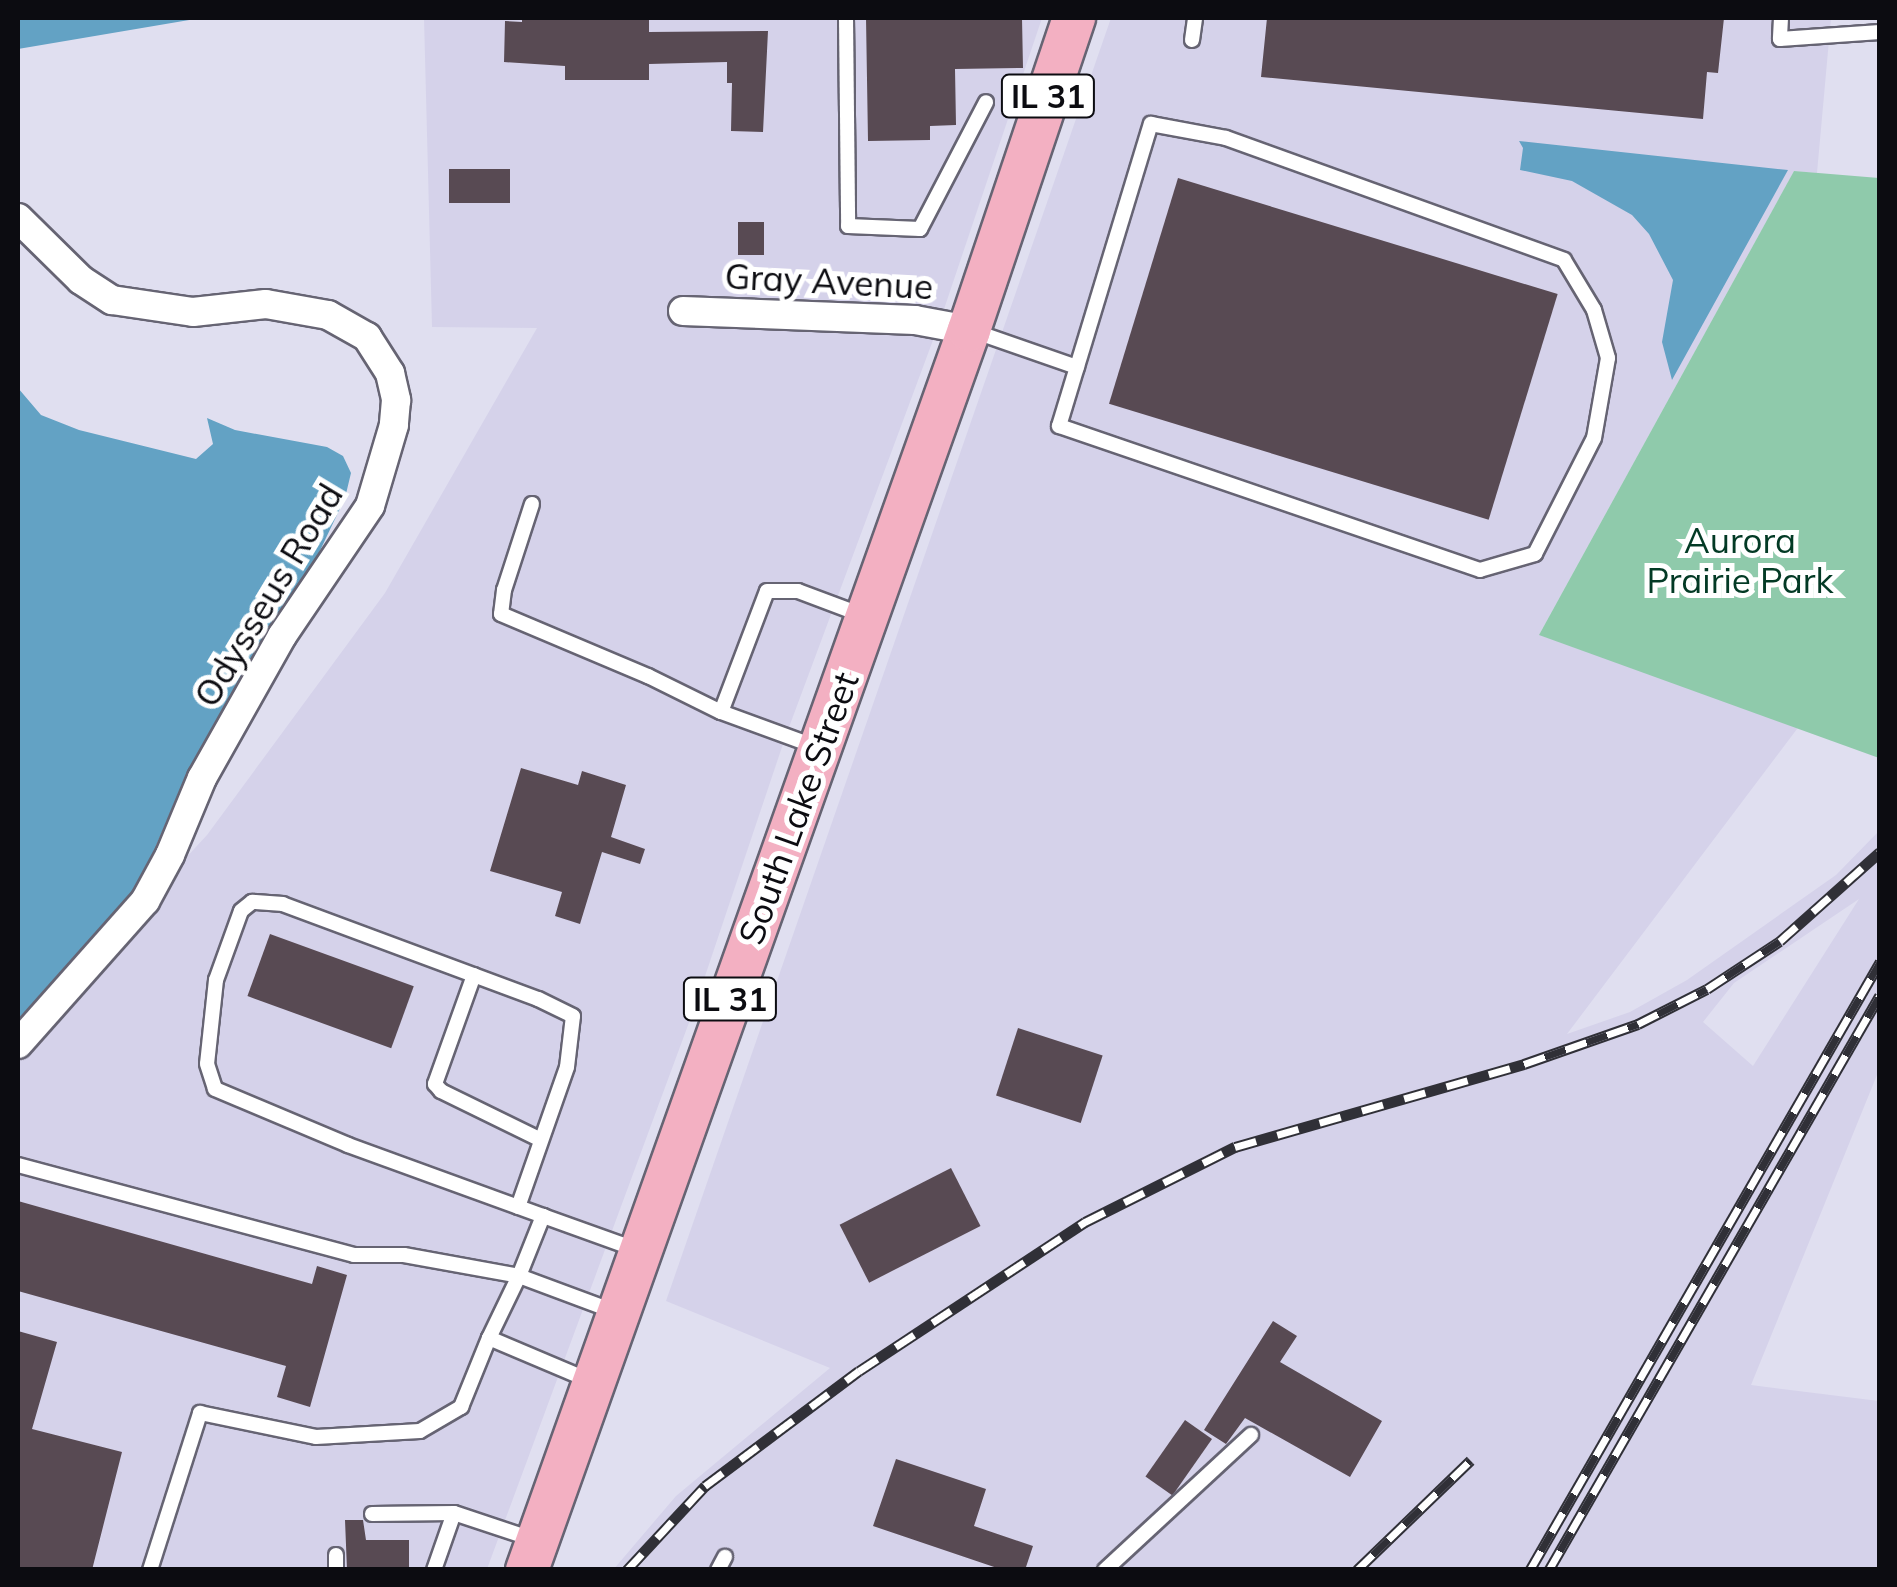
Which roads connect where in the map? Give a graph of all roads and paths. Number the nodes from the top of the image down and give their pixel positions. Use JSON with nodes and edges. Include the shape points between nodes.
{"nodes":[{"id":1,"x":846,"y":18,"type":"edge"},
{"id":2,"x":1074,"y":18,"type":"edge"},
{"id":3,"x":1196,"y":18,"type":"edge"},
{"id":4,"x":1782,"y":18,"type":"edge"},
{"id":5,"x":1880,"y":32,"type":"edge"},
{"id":6,"x":1192,"y":40,"type":"dead end"},
{"id":7,"x":986,"y":102,"type":"dead end"},
{"id":8,"x":18,"y":218,"type":"edge"},
{"id":9,"x":683,"y":310,"type":"dead end"},
{"id":10,"x":969,"y":330,"type":"junction"},
{"id":11,"x":1077,"y":367,"type":"junction"},
{"id":12,"x":532,"y":504,"type":"dead end"},
{"id":13,"x":866,"y":617,"type":"junction"},
{"id":14,"x":722,"y":712,"type":"junction"},
{"id":15,"x":820,"y":748,"type":"junction"},
{"id":16,"x":474,"y":975,"type":"junction"},
{"id":17,"x":18,"y":1044,"type":"edge"},
{"id":18,"x":541,"y":1140,"type":"junction"},
{"id":19,"x":18,"y":1165,"type":"edge"},
{"id":20,"x":518,"y":1207,"type":"junction"},
{"id":21,"x":543,"y":1216,"type":"junction"},
{"id":22,"x":640,"y":1250,"type":"junction"},
{"id":23,"x":519,"y":1276,"type":"junction"},
{"id":24,"x":618,"y":1312,"type":"junction"},
{"id":25,"x":489,"y":1338,"type":"junction"},
{"id":26,"x":593,"y":1382,"type":"junction"},
{"id":27,"x":1251,"y":1436,"type":"dead end"},
{"id":28,"x":454,"y":1513,"type":"junction"},
{"id":29,"x":372,"y":1514,"type":"dead end"},
{"id":30,"x":532,"y":1555,"type":"edge"},
{"id":31,"x":150,"y":1570,"type":"edge"},
{"id":32,"x":434,"y":1570,"type":"edge"},
{"id":33,"x":1106,"y":1570,"type":"edge"}],
"edges":[{"from":1,"to":7,"type":"lane","via":[[848,226],[920,229]]},
{"from":2,"to":10,"type":"main road","number":"IL 31"},
{"from":3,"to":6,"type":"lane"},
{"from":4,"to":5,"type":"lane","via":[[1780,39]]},
{"from":8,"to":17,"type":"street","name":"Odysseus Road","via":[[81,280],[112,300],[193,312],[266,304],[328,315],[367,338],[390,373],[396,400],[370,506],[282,636],[202,778],[145,901]]},
{"from":9,"to":10,"type":"street","name":"Gray Avenue","via":[[914,320]]},
{"from":10,"to":11,"type":"lane"},
{"from":10,"to":13,"type":"main road","name":"South Lake Street","number":"IL 31"},
{"from":11,"to":11,"type":"lane","via":[[1151,124],[1226,138],[1564,260],[1594,310],[1608,358],[1594,438],[1535,554],[1480,570],[1059,426]]},
{"from":12,"to":14,"type":"lane","via":[[501,614]]},
{"from":13,"to":14,"type":"lane","via":[[798,592],[767,592]]},
{"from":13,"to":15,"type":"main road","name":"South Lake Street","number":"IL 31"},
{"from":14,"to":15,"type":"lane"},
{"from":15,"to":22,"type":"main road","name":"South Lake Street","number":"IL 31"},
{"from":16,"to":18,"type":"lane","via":[[573,1016],[567,1067]]},
{"from":16,"to":18,"type":"lane","via":[[435,1084]]},
{"from":16,"to":20,"type":"lane","via":[[283,904],[252,902],[241,910],[216,980],[207,1064],[214,1090]]},
{"from":18,"to":20,"type":"lane"},
{"from":19,"to":23,"type":"lane","via":[[354,1255],[404,1255]]},
{"from":20,"to":21,"type":"lane"},
{"from":21,"to":22,"type":"lane"},
{"from":21,"to":23,"type":"lane"},
{"from":22,"to":24,"type":"main road","name":"South Lake Street","number":"IL 31"},
{"from":23,"to":24,"type":"lane"},
{"from":23,"to":25,"type":"lane"},
{"from":24,"to":26,"type":"main road","name":"South Lake Street","number":"IL 31"},
{"from":25,"to":26,"type":"lane"},
{"from":25,"to":31,"type":"lane","via":[[461,1407],[420,1431],[316,1436],[200,1413]]},
{"from":26,"to":30,"type":"main road","name":"South Lake Street","number":"IL 31"},
{"from":27,"to":33,"type":"lane"},
{"from":28,"to":29,"type":"lane"},
{"from":28,"to":30,"type":"lane"},
{"from":28,"to":32,"type":"lane"}]}
